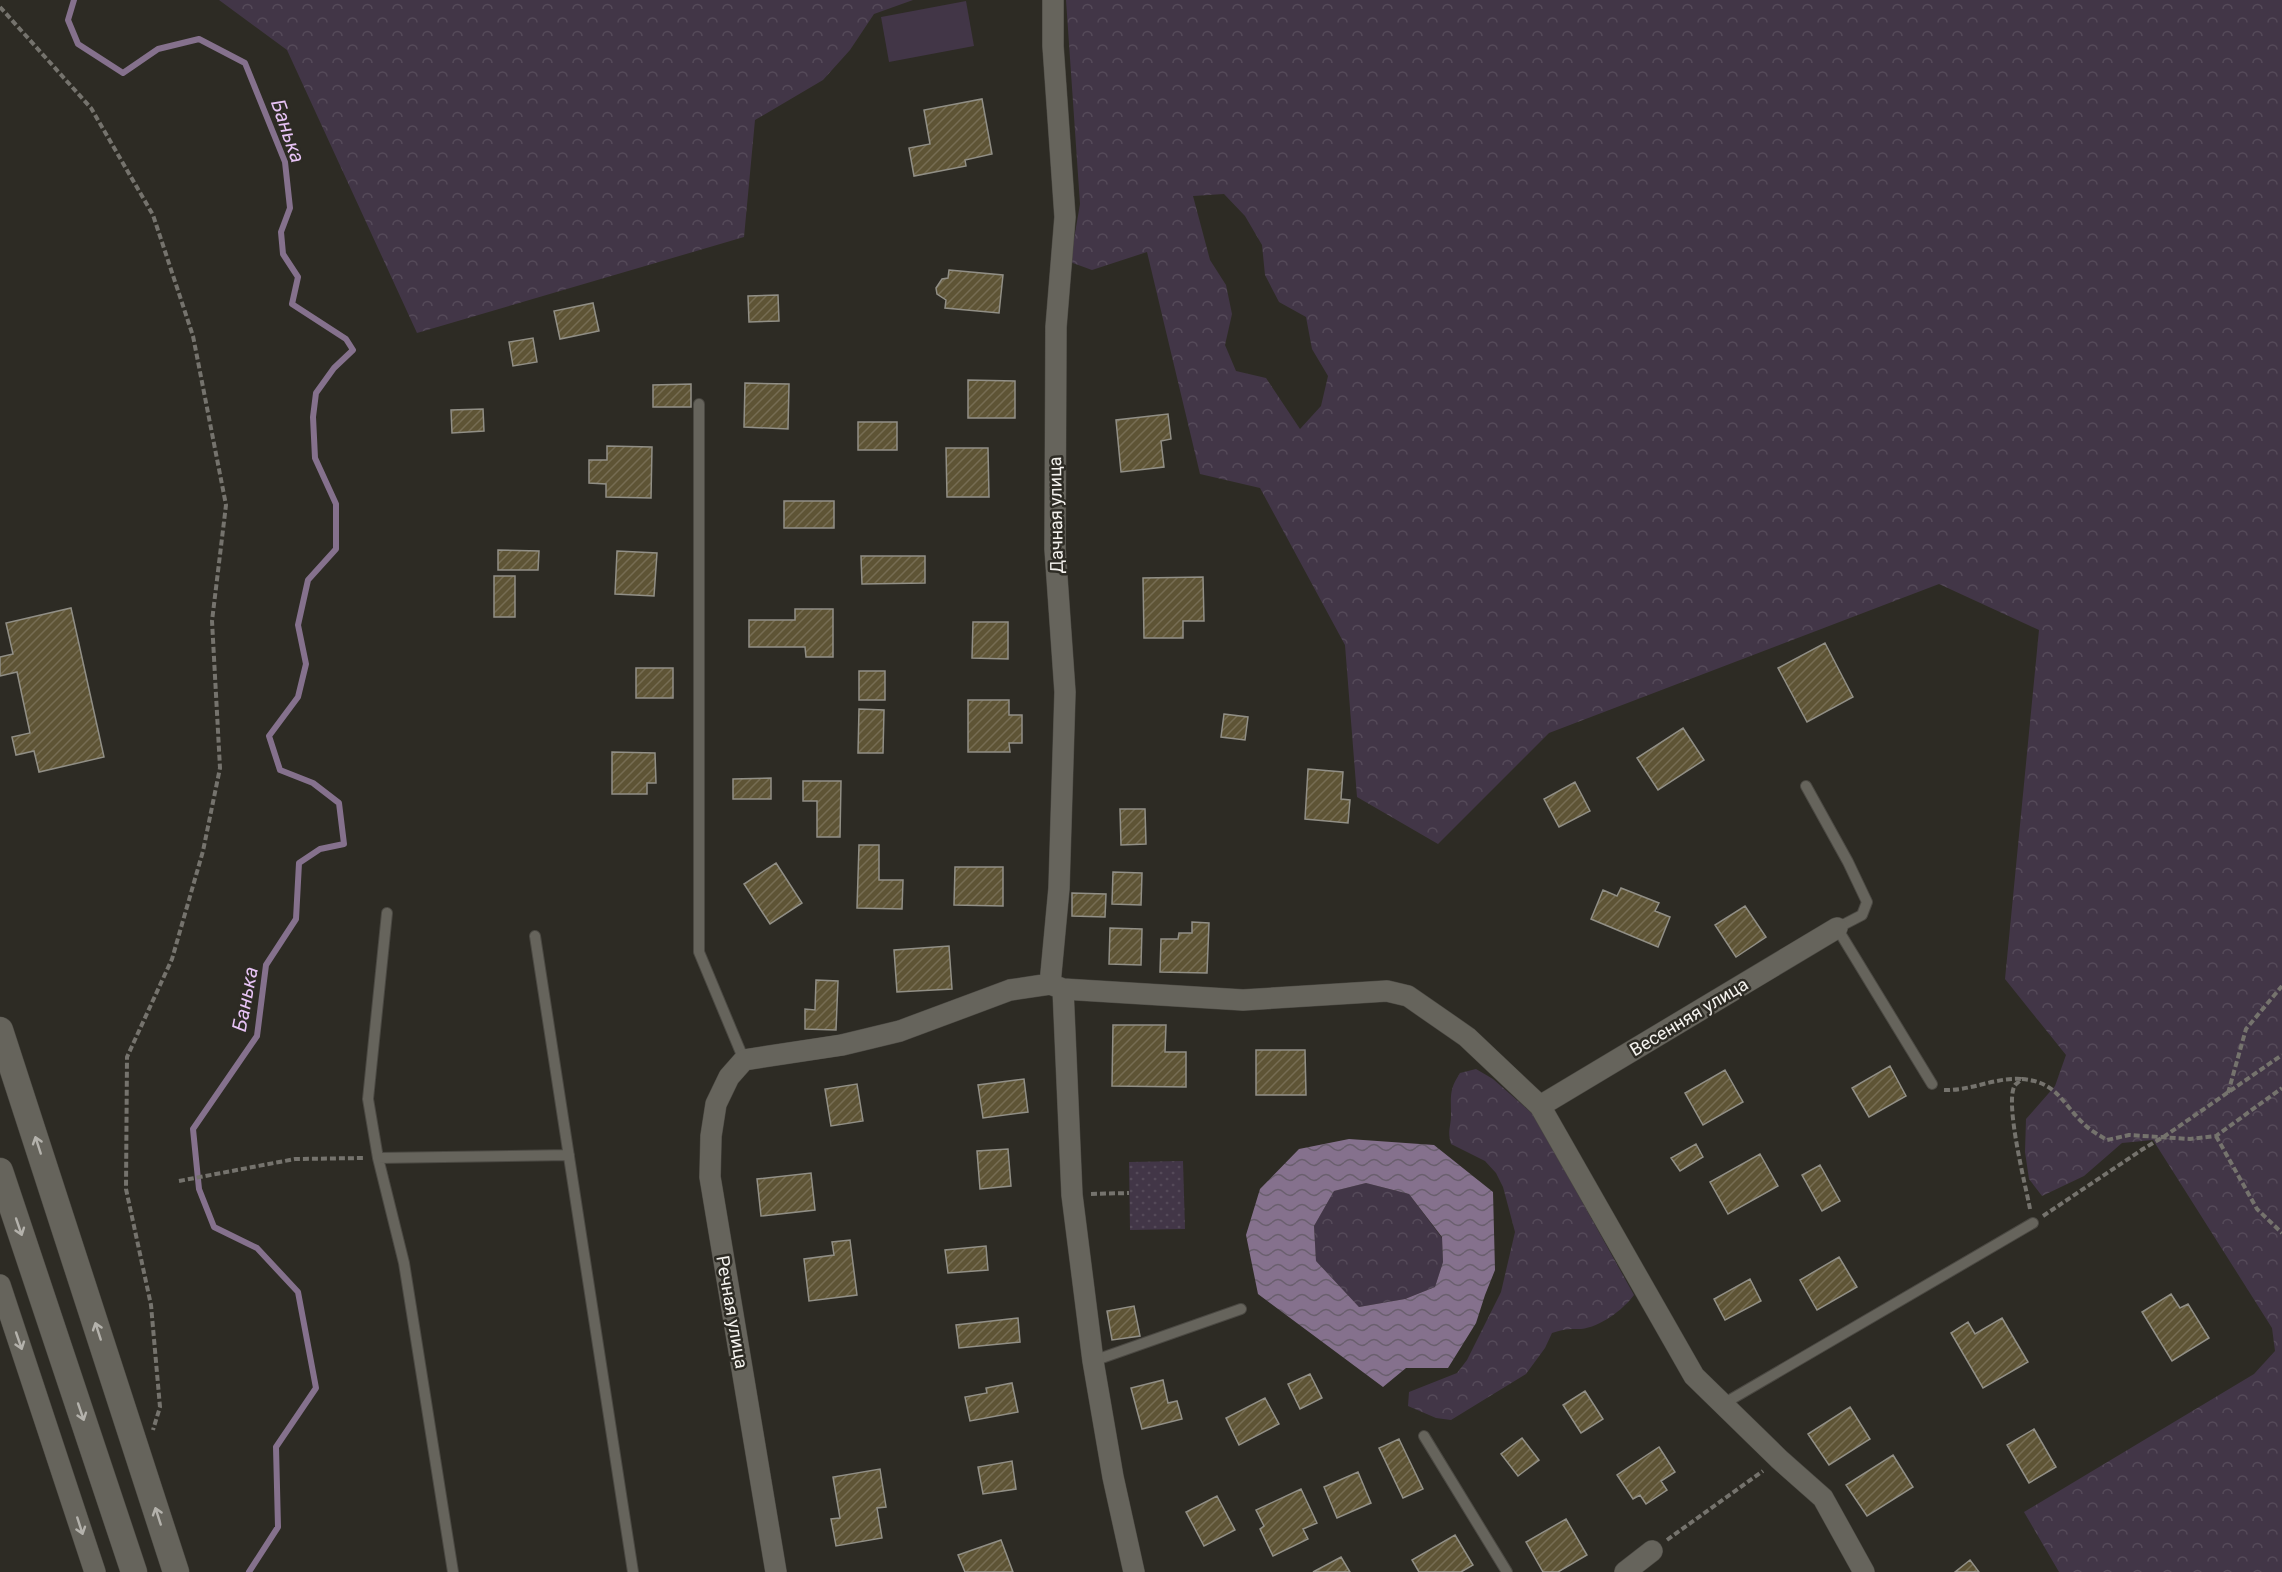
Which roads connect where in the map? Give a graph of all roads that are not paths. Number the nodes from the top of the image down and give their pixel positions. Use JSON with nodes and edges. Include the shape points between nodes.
{"nodes":[{"id":1,"x":1053,"y":0,"type":"edge"},
{"id":2,"x":699,"y":404,"type":"dead end"},
{"id":3,"x":1806,"y":786,"type":"dead end"},
{"id":4,"x":387,"y":913,"type":"dead end"},
{"id":5,"x":1837,"y":928,"type":"junction"},
{"id":6,"x":535,"y":936,"type":"dead end"},
{"id":7,"x":1057,"y":987,"type":"junction"},
{"id":8,"x":0,"y":1030,"type":"edge"},
{"id":9,"x":744,"y":1060,"type":"junction"},
{"id":10,"x":1932,"y":1084,"type":"road end"},
{"id":11,"x":1540,"y":1106,"type":"junction"},
{"id":12,"x":569,"y":1155,"type":"junction"},
{"id":13,"x":378,"y":1158,"type":"junction"},
{"id":14,"x":0,"y":1171,"type":"edge"},
{"id":15,"x":2033,"y":1223,"type":"road end"},
{"id":16,"x":0,"y":1285,"type":"edge"},
{"id":17,"x":1241,"y":1309,"type":"dead end"},
{"id":18,"x":1093,"y":1361,"type":"junction"},
{"id":19,"x":1723,"y":1404,"type":"junction"},
{"id":20,"x":1424,"y":1436,"type":"dead end"},
{"id":21,"x":1652,"y":1551,"type":"road end"},
{"id":22,"x":95,"y":1572,"type":"edge"},
{"id":23,"x":134,"y":1572,"type":"edge"},
{"id":24,"x":176,"y":1572,"type":"edge"},
{"id":25,"x":453,"y":1572,"type":"edge"},
{"id":26,"x":633,"y":1572,"type":"edge"},
{"id":27,"x":776,"y":1572,"type":"edge"},
{"id":28,"x":1134,"y":1572,"type":"edge"},
{"id":29,"x":1507,"y":1572,"type":"edge"},
{"id":30,"x":1625,"y":1572,"type":"edge"},
{"id":31,"x":1864,"y":1572,"type":"edge"}],
"edges":[{"from":1,"to":7,"type":"street","name":"Дачная улица","via":[[1065,217],[1056,327],[1055,537],[1065,692]]},
{"from":2,"to":9,"type":"lane","via":[[699,952]]},
{"from":3,"to":5,"type":"lane","via":[[1867,902],[1862,915]]},
{"from":4,"to":13,"type":"lane","via":[[368,1099]]},
{"from":5,"to":10,"type":"lane"},
{"from":5,"to":11,"type":"street","name":"Весенняя улица"},
{"from":6,"to":12,"type":"lane"},
{"from":7,"to":9,"type":"street","via":[[1010,990],[900,1031],[842,1045]]},
{"from":7,"to":11,"type":"street","via":[[1243,1000],[1387,991],[1408,996],[1467,1037]]},
{"from":7,"to":18,"type":"street","name":"Дачная улица","via":[[1072,1195]]},
{"from":24,"to":8,"type":"street","one_way":true},
{"from":9,"to":27,"type":"street","name":"Речная улица","via":[[729,1077],[716,1104],[710,1177]]},
{"from":11,"to":19,"type":"street","via":[[1694,1376]]},
{"from":12,"to":13,"type":"lane"},
{"from":12,"to":26,"type":"lane"},
{"from":13,"to":25,"type":"lane","via":[[404,1263]]},
{"from":14,"to":23,"type":"street","one_way":true},
{"from":15,"to":19,"type":"lane"},
{"from":16,"to":22,"type":"street","one_way":true},
{"from":17,"to":18,"type":"lane"},
{"from":18,"to":28,"type":"street","name":"Дачная улица"},
{"from":19,"to":31,"type":"street","via":[[1822,1498]]},
{"from":20,"to":29,"type":"lane"},
{"from":21,"to":30,"type":"street"}]}
